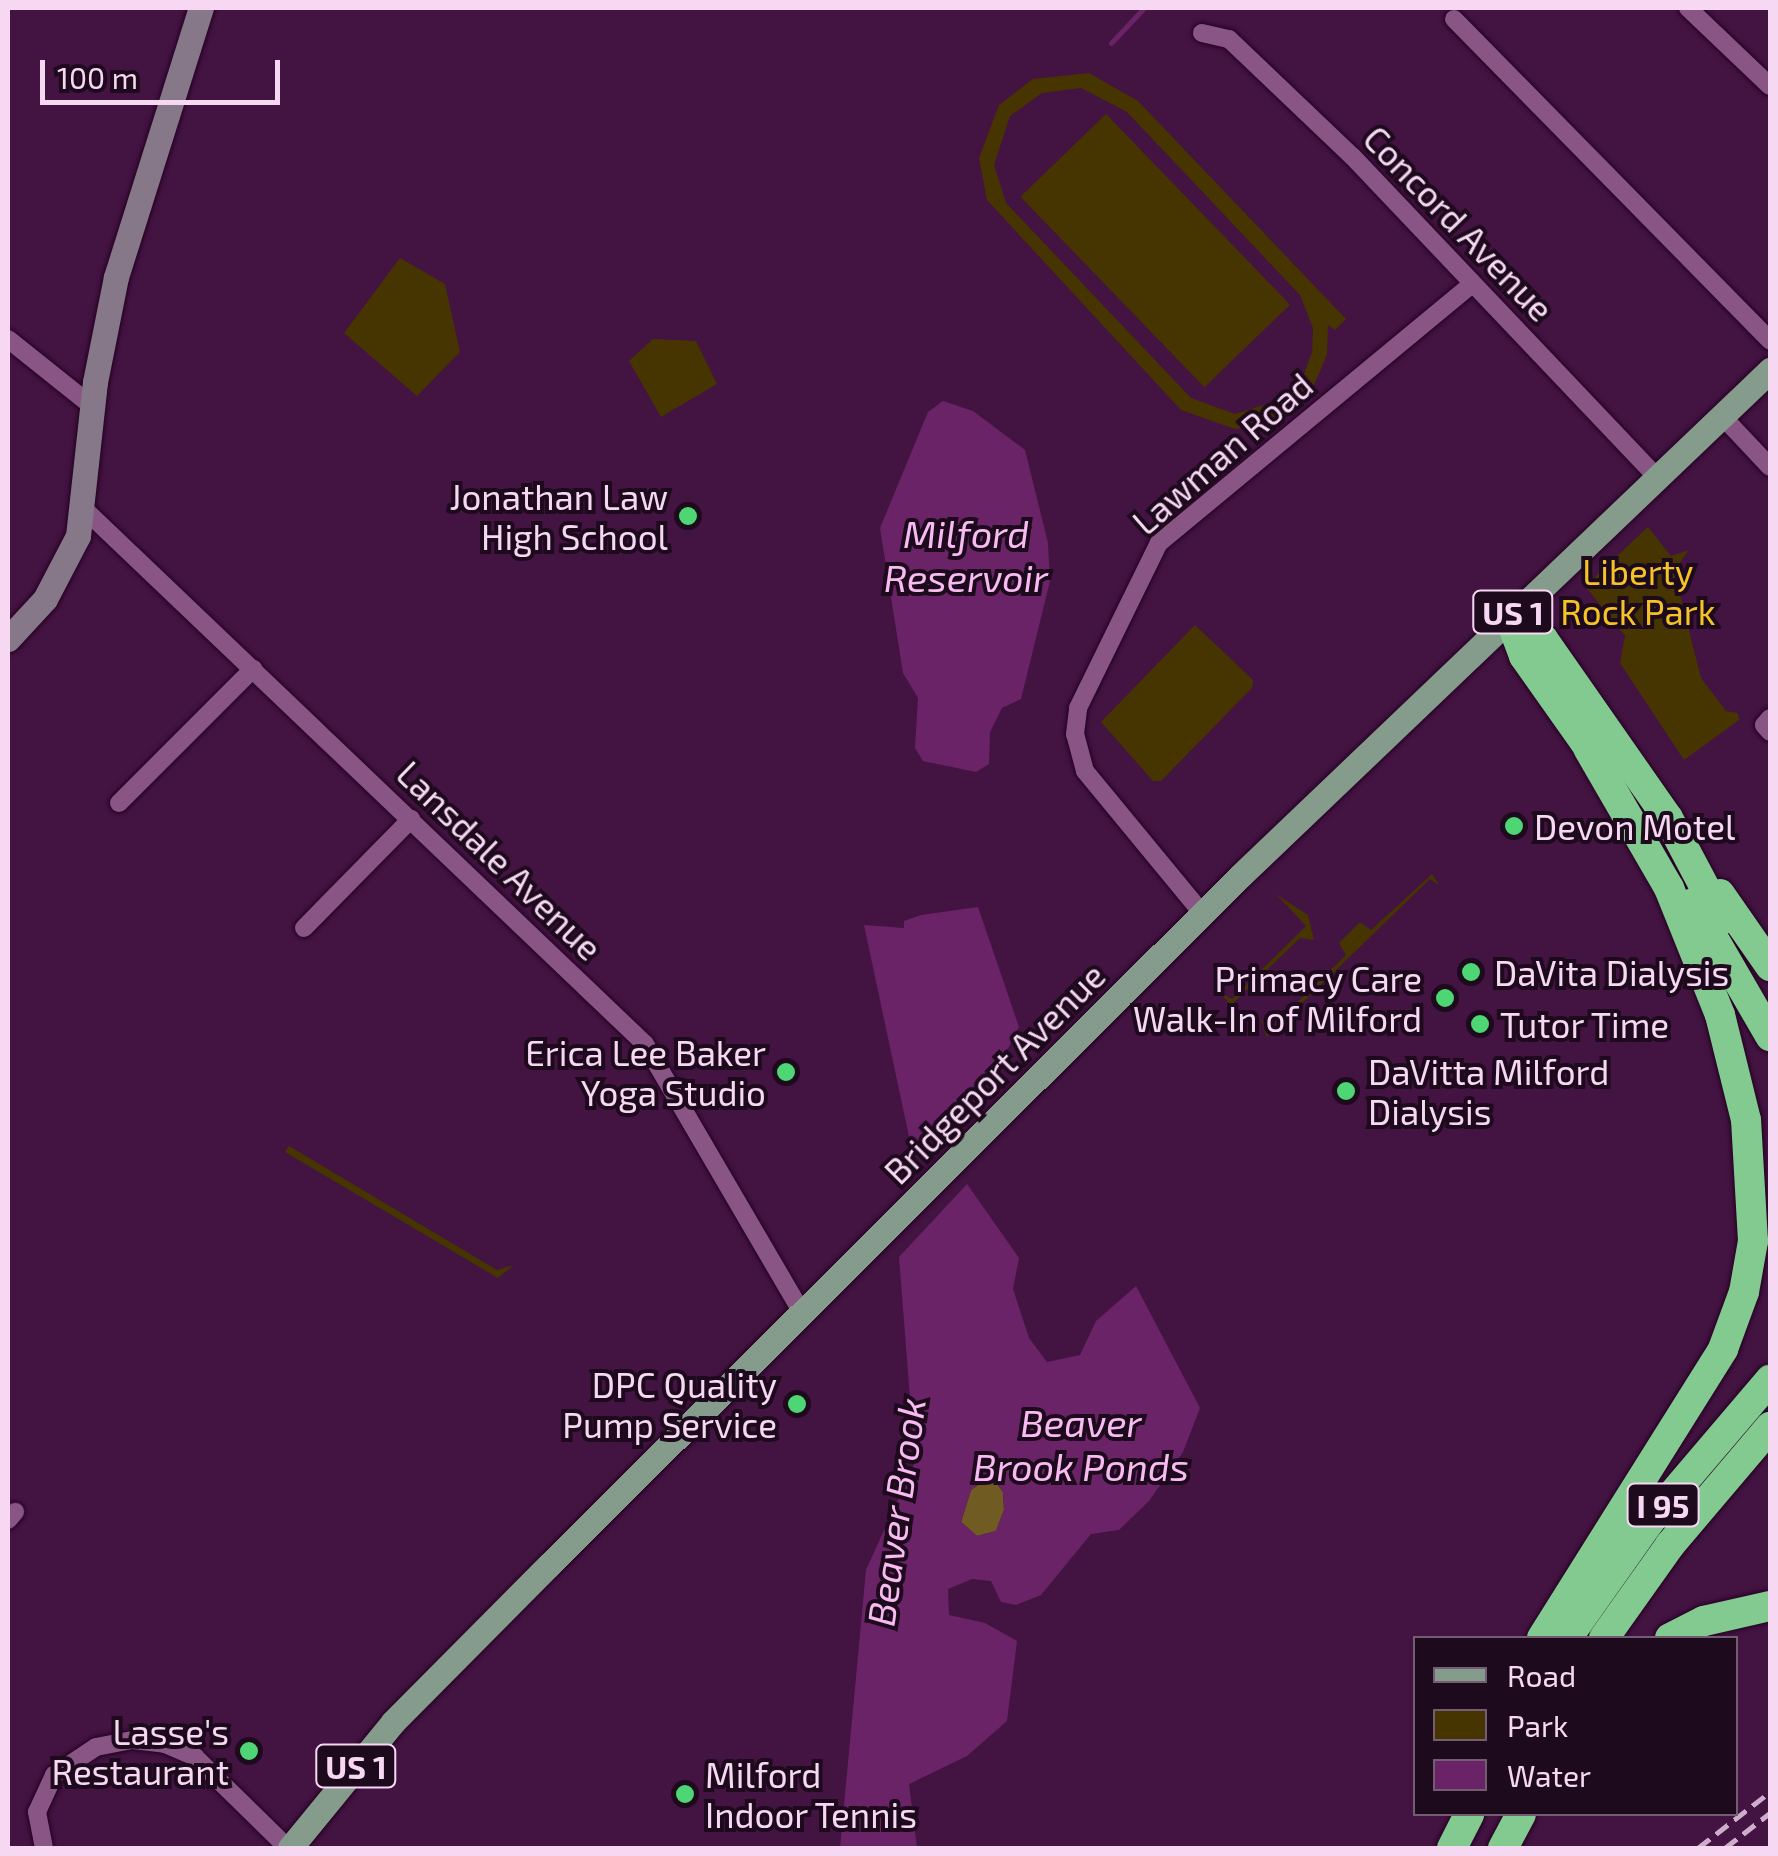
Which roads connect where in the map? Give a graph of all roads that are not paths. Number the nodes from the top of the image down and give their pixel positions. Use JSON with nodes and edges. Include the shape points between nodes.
{"nodes":[{"id":1,"x":201,"y":8,"type":"edge"},
{"id":2,"x":1688,"y":8,"type":"edge"},
{"id":3,"x":1454,"y":18,"type":"dead end"},
{"id":4,"x":1202,"y":33,"type":"dead end"},
{"id":5,"x":1770,"y":86,"type":"edge"},
{"id":6,"x":1471,"y":284,"type":"junction"},
{"id":7,"x":8,"y":339,"type":"edge"},
{"id":8,"x":1770,"y":342,"type":"edge"},
{"id":9,"x":1770,"y":370,"type":"edge"},
{"id":10,"x":92,"y":406,"type":"junction"},
{"id":11,"x":1722,"y":416,"type":"junction"},
{"id":12,"x":1770,"y":467,"type":"edge"},
{"id":13,"x":1658,"y":476,"type":"junction"},
{"id":14,"x":82,"y":507,"type":"junction"},
{"id":15,"x":1509,"y":616,"type":"junction"},
{"id":16,"x":8,"y":639,"type":"edge"},
{"id":17,"x":253,"y":670,"type":"junction"},
{"id":18,"x":1589,"y":750,"type":"junction"},
{"id":19,"x":119,"y":803,"type":"dead end"},
{"id":20,"x":1668,"y":818,"type":"junction"},
{"id":21,"x":411,"y":820,"type":"junction"},
{"id":22,"x":1202,"y":913,"type":"junction"},
{"id":23,"x":304,"y":928,"type":"dead end"},
{"id":24,"x":1770,"y":966,"type":"edge"},
{"id":25,"x":1770,"y":1011,"type":"edge"},
{"id":26,"x":1770,"y":1036,"type":"edge"},
{"id":27,"x":803,"y":1314,"type":"junction"},
{"id":28,"x":1770,"y":1380,"type":"edge"},
{"id":29,"x":1770,"y":1426,"type":"edge"},
{"id":30,"x":1770,"y":1606,"type":"edge"},
{"id":31,"x":1543,"y":1636,"type":"edge"},
{"id":32,"x":1568,"y":1636,"type":"edge"},
{"id":33,"x":1605,"y":1636,"type":"edge"},
{"id":34,"x":1674,"y":1636,"type":"edge"},
{"id":35,"x":1451,"y":1816,"type":"edge"},
{"id":36,"x":1468,"y":1816,"type":"edge"},
{"id":37,"x":1502,"y":1816,"type":"edge"},
{"id":38,"x":1520,"y":1816,"type":"edge"},
{"id":39,"x":44,"y":1848,"type":"edge"},
{"id":40,"x":289,"y":1848,"type":"edge"},
{"id":41,"x":1439,"y":1848,"type":"edge"},
{"id":42,"x":1452,"y":1848,"type":"edge"},
{"id":43,"x":1486,"y":1848,"type":"edge"},
{"id":44,"x":1503,"y":1848,"type":"edge"}],
"edges":[{"from":1,"to":10,"type":"main road","via":[[116,276]]},
{"from":2,"to":5,"type":"street"},
{"from":3,"to":8,"type":"street"},
{"from":4,"to":6,"type":"street","name":"Concord Avenue","via":[[1229,39],[1354,157]]},
{"from":6,"to":13,"type":"street","name":"Concord Avenue"},
{"from":6,"to":22,"type":"street","name":"Lawman Road","via":[[1148,556],[1078,708],[1075,734],[1085,771]]},
{"from":7,"to":10,"type":"street"},
{"from":9,"to":11,"type":"main road","name":"Bridgeport Avenue","number":"US 1"},
{"from":10,"to":14,"type":"main road"},
{"from":11,"to":12,"type":"street"},
{"from":11,"to":13,"type":"main road","name":"Bridgeport Avenue","number":"US 1"},
{"from":13,"to":15,"type":"main road","name":"Bridgeport Avenue","number":"US 1"},
{"from":14,"to":16,"type":"main road","via":[[61,575]]},
{"from":14,"to":17,"type":"street","name":"Lansdale Avenue"},
{"from":15,"to":18,"type":"highway","via":[[1524,656]]},
{"from":15,"to":20,"type":"highway","via":[[1544,639]]},
{"from":15,"to":22,"type":"main road","name":"Bridgeport Avenue","number":"US 1"},
{"from":17,"to":19,"type":"street"},
{"from":17,"to":21,"type":"street","name":"Lansdale Avenue"},
{"from":18,"to":26,"type":"highway","via":[[1666,855]]},
{"from":18,"to":31,"type":"highway","via":[[1669,888],[1720,1015],[1746,1120],[1753,1241],[1723,1350]]},
{"from":20,"to":24,"type":"highway"},
{"from":20,"to":25,"type":"highway"},
{"from":21,"to":23,"type":"street"},
{"from":21,"to":27,"type":"street","name":"Lansdale Avenue","via":[[658,1059]]},
{"from":22,"to":27,"type":"main road","name":"Bridgeport Avenue","number":"US 1"},
{"from":27,"to":40,"type":"main road","name":"Bridgeport Avenue","number":"US 1","via":[[400,1714]]},
{"from":28,"to":32,"type":"highway","number":"I 95","via":[[1649,1522]]},
{"from":29,"to":33,"type":"highway","number":"I 95"},
{"from":30,"to":34,"type":"highway","via":[[1704,1621]]},
{"from":35,"to":41,"type":"highway"},
{"from":36,"to":42,"type":"highway"},
{"from":37,"to":43,"type":"highway"},
{"from":38,"to":44,"type":"highway"},
{"from":39,"to":40,"type":"street","via":[[36,1812],[54,1774],[96,1747],[132,1740],[165,1744],[195,1758]]}]}
